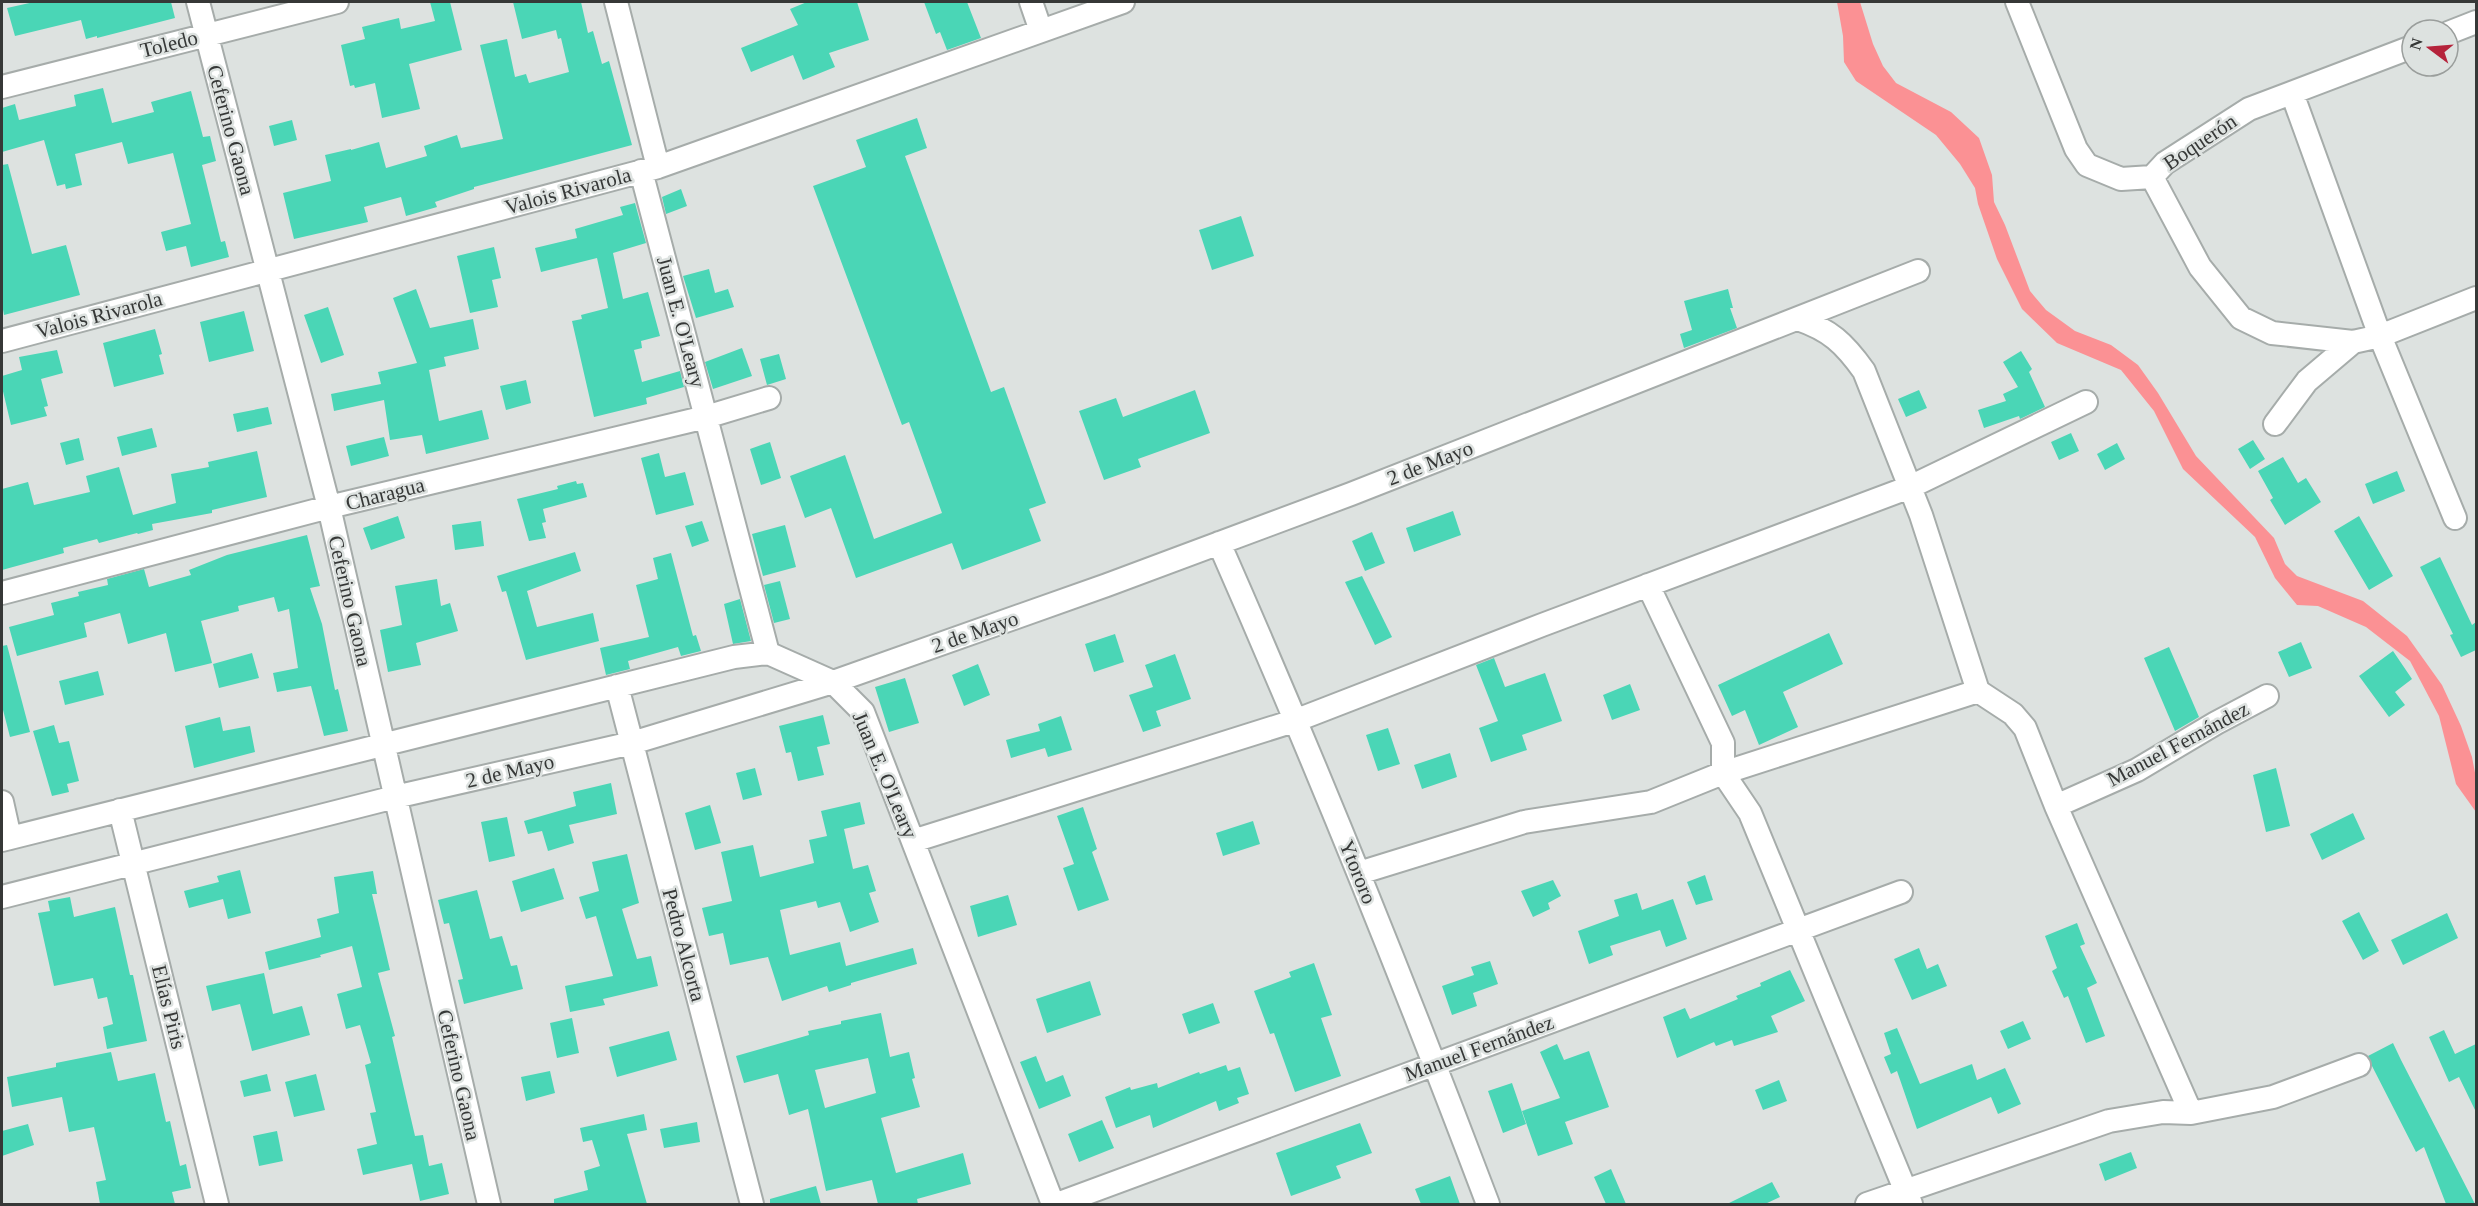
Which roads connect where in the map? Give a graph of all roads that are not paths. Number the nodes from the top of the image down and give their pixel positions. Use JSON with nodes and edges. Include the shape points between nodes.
{"nodes":[{"id":1,"x":198,"y":2,"type":"edge"},
{"id":2,"x":337,"y":2,"type":"edge"},
{"id":3,"x":616,"y":2,"type":"edge"},
{"id":4,"x":1031,"y":2,"type":"edge"},
{"id":5,"x":1123,"y":2,"type":"edge"},
{"id":6,"x":2018,"y":2,"type":"edge"},
{"id":7,"x":2476,"y":22,"type":"edge"},
{"id":8,"x":2460,"y":28,"type":"edge"},
{"id":9,"x":1041,"y":31,"type":"junction"},
{"id":10,"x":206,"y":35,"type":"junction"},
{"id":11,"x":2400,"y":52,"type":"edge"},
{"id":12,"x":2,"y":87,"type":"edge"},
{"id":13,"x":2292,"y":93,"type":"junction"},
{"id":14,"x":650,"y":169,"type":"junction"},
{"id":15,"x":2152,"y":177,"type":"junction"},
{"id":16,"x":267,"y":271,"type":"junction"},
{"id":17,"x":1918,"y":271,"type":"dead end"},
{"id":18,"x":2476,"y":298,"type":"edge"},
{"id":19,"x":1798,"y":319,"type":"junction"},
{"id":20,"x":2380,"y":336,"type":"junction"},
{"id":21,"x":2,"y":341,"type":"edge"},
{"id":22,"x":2353,"y":342,"type":"junction"},
{"id":23,"x":769,"y":398,"type":"dead end"},
{"id":24,"x":2086,"y":402,"type":"dead end"},
{"id":25,"x":706,"y":417,"type":"junction"},
{"id":26,"x":2275,"y":424,"type":"dead end"},
{"id":27,"x":1910,"y":487,"type":"junction"},
{"id":28,"x":329,"y":507,"type":"junction"},
{"id":29,"x":2455,"y":518,"type":"dead end"},
{"id":30,"x":1219,"y":543,"type":"junction"},
{"id":31,"x":1648,"y":585,"type":"junction"},
{"id":32,"x":2,"y":593,"type":"edge"},
{"id":33,"x":768,"y":653,"type":"junction"},
{"id":34,"x":833,"y":681,"type":"junction"},
{"id":35,"x":617,"y":686,"type":"junction"},
{"id":36,"x":1978,"y":691,"type":"junction"},
{"id":37,"x":2267,"y":696,"type":"dead end"},
{"id":38,"x":1297,"y":720,"type":"junction"},
{"id":39,"x":632,"y":743,"type":"junction"},
{"id":40,"x":382,"y":744,"type":"junction"},
{"id":41,"x":1723,"y":773,"type":"junction"},
{"id":42,"x":395,"y":797,"type":"junction"},
{"id":43,"x":2,"y":802,"type":"edge"},
{"id":44,"x":2056,"y":806,"type":"junction"},
{"id":45,"x":120,"y":810,"type":"junction"},
{"id":46,"x":6,"y":839,"type":"edge"},
{"id":47,"x":914,"y":841,"type":"junction"},
{"id":48,"x":134,"y":864,"type":"junction"},
{"id":49,"x":1359,"y":873,"type":"junction"},
{"id":50,"x":1901,"y":892,"type":"dead end"},
{"id":51,"x":2,"y":897,"type":"edge"},
{"id":52,"x":1800,"y":930,"type":"junction"},
{"id":53,"x":1435,"y":1065,"type":"junction"},
{"id":54,"x":2359,"y":1065,"type":"dead end"},
{"id":55,"x":2191,"y":1113,"type":"junction"},
{"id":56,"x":1909,"y":1197,"type":"edge"},
{"id":57,"x":217,"y":1204,"type":"edge"},
{"id":58,"x":489,"y":1204,"type":"edge"},
{"id":59,"x":752,"y":1204,"type":"edge"},
{"id":60,"x":1055,"y":1204,"type":"edge"},
{"id":61,"x":1488,"y":1204,"type":"edge"},
{"id":62,"x":1867,"y":1204,"type":"edge"}],
"edges":[{"from":1,"to":10,"type":"street","name":"Ceferino Gaona"},
{"from":2,"to":10,"type":"street","name":"Toledo"},
{"from":3,"to":14,"type":"street","name":"Juan E. O'Leary"},
{"from":4,"to":9,"type":"street"},
{"from":5,"to":9,"type":"street","name":"Valois Rivarola"},
{"from":6,"to":15,"type":"street","name":"Boquerón","via":[[2076,149],[2087,165],[2121,179]]},
{"from":7,"to":8,"type":"street"},
{"from":9,"to":14,"type":"street","name":"Valois Rivarola"},
{"from":10,"to":12,"type":"street","name":"Toledo"},
{"from":10,"to":16,"type":"street","name":"Ceferino Gaona"},
{"from":11,"to":13,"type":"street","name":"Boquerón"},
{"from":13,"to":15,"type":"street","name":"Boquerón","via":[[2249,109],[2165,163]]},
{"from":13,"to":20,"type":"street"},
{"from":14,"to":16,"type":"street","name":"Valois Rivarola"},
{"from":14,"to":25,"type":"street","name":"Juan E. O'Leary"},
{"from":15,"to":22,"type":"street","via":[[2200,267],[2241,318],[2272,333]]},
{"from":16,"to":21,"type":"street","name":"Valois Rivarola"},
{"from":16,"to":28,"type":"street","name":"Ceferino Gaona"},
{"from":17,"to":19,"type":"street","name":"2 de Mayo"},
{"from":18,"to":20,"type":"street"},
{"from":19,"to":27,"type":"street","via":[[1822,327],[1864,371]]},
{"from":19,"to":30,"type":"street","name":"2 de Mayo"},
{"from":20,"to":22,"type":"street"},
{"from":20,"to":29,"type":"street"},
{"from":22,"to":26,"type":"street","via":[[2307,381]]},
{"from":23,"to":25,"type":"street","name":"Charagua"},
{"from":24,"to":27,"type":"street"},
{"from":25,"to":28,"type":"street","name":"Charagua"},
{"from":25,"to":33,"type":"street","name":"Juan E. O'Leary"},
{"from":27,"to":31,"type":"street"},
{"from":27,"to":36,"type":"street"},
{"from":28,"to":32,"type":"street","name":"Charagua"},
{"from":28,"to":40,"type":"street","name":"Ceferino Gaona"},
{"from":30,"to":34,"type":"street","name":"2 de Mayo"},
{"from":30,"to":38,"type":"street","name":"Ytororo"},
{"from":31,"to":38,"type":"street"},
{"from":31,"to":41,"type":"street","via":[[1723,743]]},
{"from":33,"to":34,"type":"street","name":"Juan E. O'Leary"},
{"from":33,"to":35,"type":"street","via":[[734,657]]},
{"from":34,"to":39,"type":"street","name":"2 de Mayo"},
{"from":34,"to":47,"type":"street","name":"Juan E. O'Leary","via":[[863,712]]},
{"from":35,"to":39,"type":"street","name":"Pedro Alcorta"},
{"from":35,"to":40,"type":"street"},
{"from":36,"to":41,"type":"street"},
{"from":36,"to":44,"type":"street","via":[[2013,714],[2025,728]]},
{"from":37,"to":44,"type":"street","name":"Manuel Fernández","via":[[2137,770]]},
{"from":38,"to":47,"type":"street"},
{"from":38,"to":49,"type":"street","name":"Ytororo"},
{"from":39,"to":42,"type":"street","name":"2 de Mayo"},
{"from":39,"to":59,"type":"street","name":"Pedro Alcorta"},
{"from":40,"to":42,"type":"street","name":"Ceferino Gaona"},
{"from":40,"to":45,"type":"street"},
{"from":41,"to":49,"type":"street","via":[[1650,802],[1524,822]]},
{"from":41,"to":52,"type":"street","via":[[1750,813]]},
{"from":42,"to":48,"type":"street","name":"2 de Mayo"},
{"from":42,"to":58,"type":"street","name":"Ceferino Gaona"},
{"from":43,"to":46,"type":"street"},
{"from":44,"to":55,"type":"street"},
{"from":45,"to":46,"type":"street"},
{"from":45,"to":48,"type":"street","name":"Elías Piris"},
{"from":47,"to":60,"type":"street","name":"Juan E. O'Leary"},
{"from":48,"to":51,"type":"street","name":"2 de Mayo"},
{"from":48,"to":57,"type":"street","name":"Elías Piris"},
{"from":49,"to":53,"type":"street","name":"Ytororo"},
{"from":50,"to":52,"type":"street","name":"Manuel Fernández"},
{"from":52,"to":53,"type":"street","name":"Manuel Fernández"},
{"from":52,"to":56,"type":"street"},
{"from":53,"to":60,"type":"street","name":"Manuel Fernández"},
{"from":53,"to":61,"type":"street","name":"Ytororo"},
{"from":54,"to":55,"type":"street","via":[[2273,1097]]},
{"from":55,"to":56,"type":"street","via":[[2163,1112],[2109,1121]]},
{"from":56,"to":62,"type":"street"}]}
